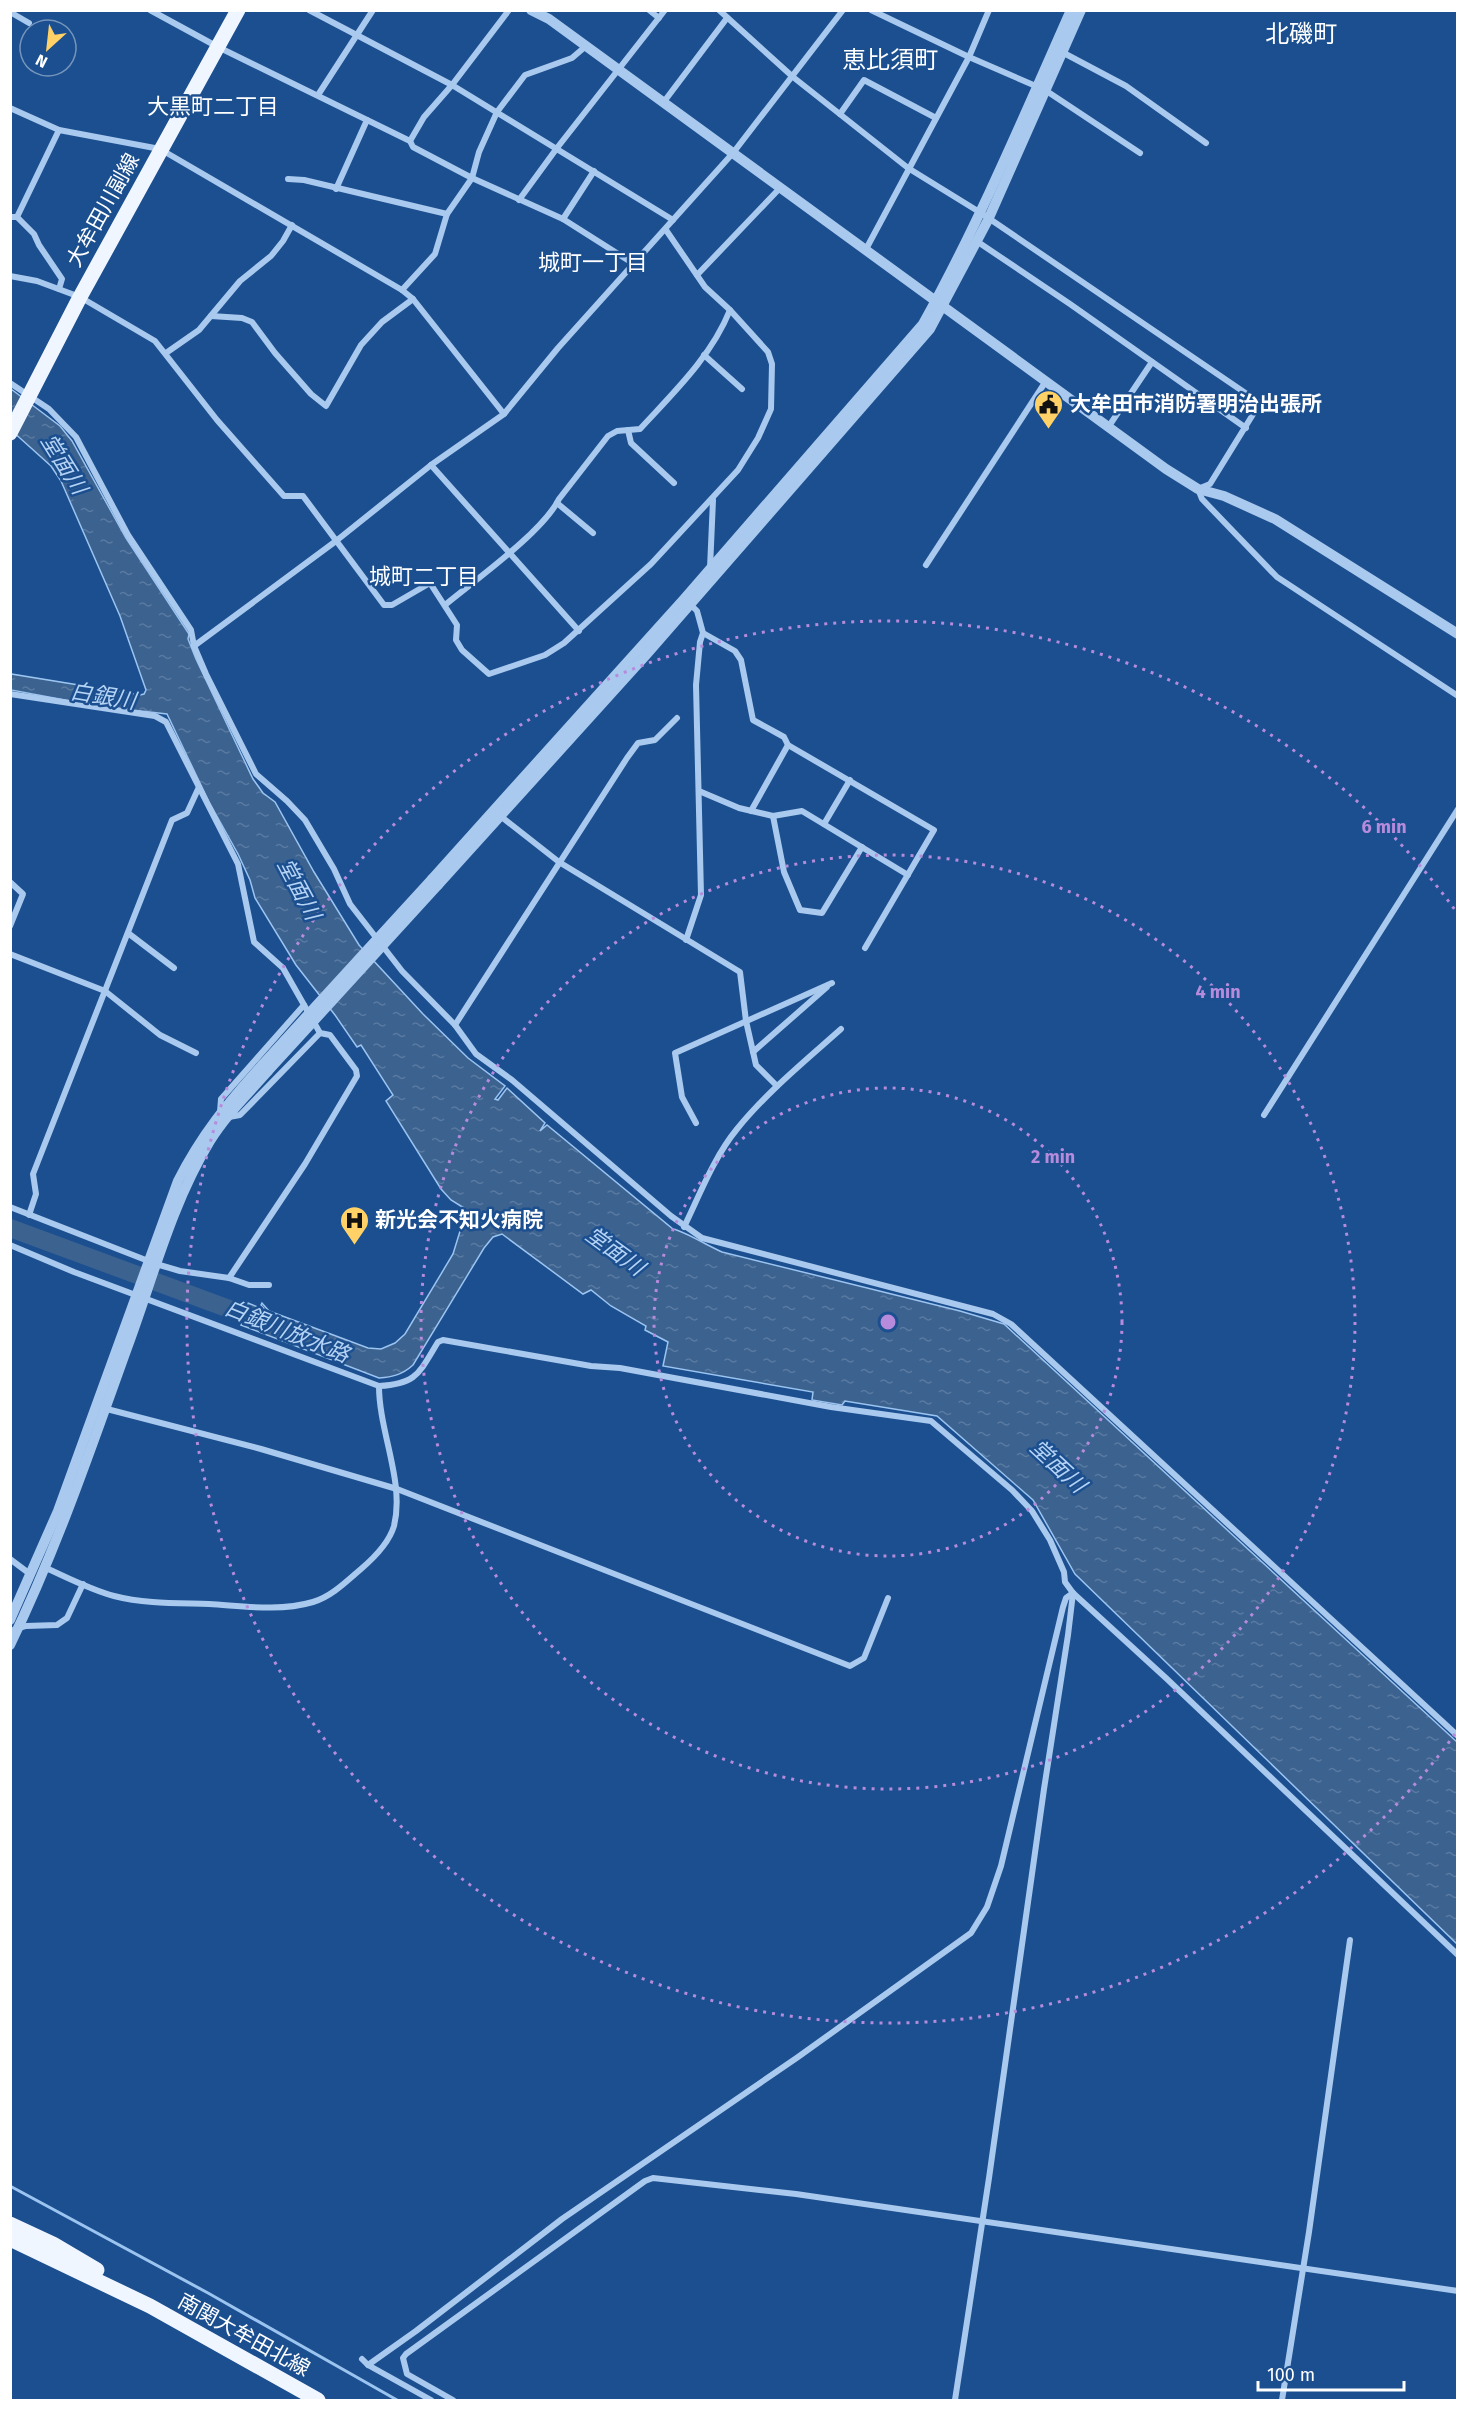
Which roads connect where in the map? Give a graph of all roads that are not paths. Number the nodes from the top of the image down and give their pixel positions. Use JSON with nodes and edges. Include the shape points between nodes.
{"nodes":[{"id":1,"x":150,"y":10,"type":"edge"},
{"id":2,"x":238,"y":10,"type":"edge"},
{"id":3,"x":309,"y":10,"type":"edge"},
{"id":4,"x":373,"y":10,"type":"edge"},
{"id":5,"x":509,"y":10,"type":"edge"},
{"id":6,"x":531,"y":10,"type":"edge"},
{"id":7,"x":649,"y":10,"type":"edge"},
{"id":8,"x":665,"y":10,"type":"edge"},
{"id":9,"x":719,"y":10,"type":"edge"},
{"id":10,"x":843,"y":10,"type":"edge"},
{"id":11,"x":871,"y":10,"type":"edge"},
{"id":12,"x":989,"y":10,"type":"edge"},
{"id":13,"x":1071,"y":10,"type":"edge"},
{"id":14,"x":1081,"y":10,"type":"edge"},
{"id":15,"x":659,"y":18,"type":"junction"},
{"id":16,"x":728,"y":18,"type":"junction"},
{"id":17,"x":357,"y":35,"type":"junction"},
{"id":18,"x":586,"y":46,"type":"junction"},
{"id":19,"x":218,"y":47,"type":"junction"},
{"id":20,"x":1058,"y":50,"type":"junction"},
{"id":21,"x":969,"y":57,"type":"junction"},
{"id":22,"x":619,"y":70,"type":"junction"},
{"id":23,"x":793,"y":77,"type":"junction"},
{"id":24,"x":452,"y":85,"type":"junction"},
{"id":25,"x":1041,"y":88,"type":"junction"},
{"id":26,"x":318,"y":95,"type":"junction"},
{"id":27,"x":663,"y":103,"type":"junction"},
{"id":28,"x":10,"y":108,"type":"edge"},
{"id":29,"x":497,"y":112,"type":"junction"},
{"id":30,"x":840,"y":114,"type":"junction"},
{"id":31,"x":936,"y":118,"type":"junction"},
{"id":32,"x":367,"y":120,"type":"junction"},
{"id":33,"x":59,"y":130,"type":"junction"},
{"id":34,"x":410,"y":141,"type":"junction"},
{"id":35,"x":1206,"y":143,"type":"dead end"},
{"id":36,"x":556,"y":148,"type":"junction"},
{"id":37,"x":160,"y":149,"type":"junction"},
{"id":38,"x":733,"y":153,"type":"junction"},
{"id":39,"x":1140,"y":153,"type":"dead end"},
{"id":40,"x":908,"y":168,"type":"junction"},
{"id":41,"x":594,"y":171,"type":"junction"},
{"id":42,"x":471,"y":178,"type":"junction"},
{"id":43,"x":288,"y":179,"type":"dead end"},
{"id":44,"x":780,"y":188,"type":"junction"},
{"id":45,"x":336,"y":189,"type":"junction"},
{"id":46,"x":519,"y":200,"type":"junction"},
{"id":47,"x":447,"y":214,"type":"junction"},
{"id":48,"x":14,"y":217,"type":"edge"},
{"id":49,"x":984,"y":217,"type":"junction"},
{"id":50,"x":563,"y":219,"type":"junction"},
{"id":51,"x":673,"y":220,"type":"junction"},
{"id":52,"x":292,"y":225,"type":"junction"},
{"id":53,"x":666,"y":230,"type":"junction"},
{"id":54,"x":973,"y":239,"type":"junction"},
{"id":55,"x":865,"y":251,"type":"junction"},
{"id":56,"x":633,"y":264,"type":"junction"},
{"id":57,"x":696,"y":275,"type":"junction"},
{"id":58,"x":10,"y":276,"type":"edge"},
{"id":59,"x":59,"y":289,"type":"junction"},
{"id":60,"x":402,"y":290,"type":"junction"},
{"id":61,"x":80,"y":297,"type":"junction"},
{"id":62,"x":413,"y":299,"type":"junction"},
{"id":63,"x":939,"y":303,"type":"junction"},
{"id":64,"x":730,"y":310,"type":"junction"},
{"id":65,"x":211,"y":316,"type":"junction"},
{"id":66,"x":166,"y":353,"type":"junction"},
{"id":67,"x":704,"y":355,"type":"junction"},
{"id":68,"x":1152,"y":362,"type":"junction"},
{"id":69,"x":1046,"y":380,"type":"junction"},
{"id":70,"x":10,"y":383,"type":"edge"},
{"id":71,"x":742,"y":389,"type":"dead end"},
{"id":72,"x":30,"y":397,"type":"junction"},
{"id":73,"x":504,"y":414,"type":"junction"},
{"id":74,"x":1109,"y":426,"type":"junction"},
{"id":75,"x":1246,"y":428,"type":"junction"},
{"id":76,"x":628,"y":430,"type":"junction"},
{"id":77,"x":12,"y":431,"type":"edge"},
{"id":78,"x":431,"y":465,"type":"junction"},
{"id":79,"x":674,"y":483,"type":"dead end"},
{"id":80,"x":1198,"y":489,"type":"junction"},
{"id":81,"x":713,"y":499,"type":"junction"},
{"id":82,"x":557,"y":503,"type":"junction"},
{"id":83,"x":593,"y":533,"type":"dead end"},
{"id":84,"x":336,"y":541,"type":"junction"},
{"id":85,"x":510,"y":552,"type":"junction"},
{"id":86,"x":926,"y":565,"type":"dead end"},
{"id":87,"x":713,"y":572,"type":"junction"},
{"id":88,"x":687,"y":602,"type":"junction"},
{"id":89,"x":445,"y":605,"type":"junction"},
{"id":90,"x":579,"y":631,"type":"junction"},
{"id":91,"x":703,"y":633,"type":"junction"},
{"id":92,"x":1458,"y":634,"type":"edge"},
{"id":93,"x":194,"y":646,"type":"junction"},
{"id":94,"x":10,"y":694,"type":"edge"},
{"id":95,"x":1458,"y":696,"type":"edge"},
{"id":96,"x":677,"y":718,"type":"dead end"},
{"id":97,"x":788,"y":745,"type":"junction"},
{"id":98,"x":850,"y":780,"type":"junction"},
{"id":99,"x":199,"y":787,"type":"junction"},
{"id":100,"x":699,"y":791,"type":"junction"},
{"id":101,"x":1458,"y":809,"type":"edge"},
{"id":102,"x":751,"y":811,"type":"junction"},
{"id":103,"x":497,"y":813,"type":"junction"},
{"id":104,"x":773,"y":816,"type":"junction"},
{"id":105,"x":824,"y":824,"type":"junction"},
{"id":106,"x":862,"y":847,"type":"junction"},
{"id":107,"x":559,"y":862,"type":"junction"},
{"id":108,"x":908,"y":875,"type":"junction"},
{"id":109,"x":10,"y":882,"type":"edge"},
{"id":110,"x":10,"y":926,"type":"edge"},
{"id":111,"x":128,"y":933,"type":"junction"},
{"id":112,"x":686,"y":940,"type":"junction"},
{"id":113,"x":865,"y":948,"type":"dead end"},
{"id":114,"x":10,"y":954,"type":"edge"},
{"id":115,"x":174,"y":968,"type":"dead end"},
{"id":116,"x":105,"y":991,"type":"junction"},
{"id":117,"x":304,"y":1005,"type":"junction"},
{"id":118,"x":746,"y":1021,"type":"junction"},
{"id":119,"x":455,"y":1025,"type":"junction"},
{"id":120,"x":840,"y":1029,"type":"dead end"},
{"id":121,"x":320,"y":1033,"type":"junction"},
{"id":122,"x":753,"y":1052,"type":"junction"},
{"id":123,"x":196,"y":1053,"type":"dead end"},
{"id":124,"x":777,"y":1086,"type":"junction"},
{"id":125,"x":224,"y":1115,"type":"junction"},
{"id":126,"x":1264,"y":1115,"type":"dead end"},
{"id":127,"x":696,"y":1123,"type":"dead end"},
{"id":128,"x":10,"y":1207,"type":"edge"},
{"id":129,"x":29,"y":1215,"type":"junction"},
{"id":130,"x":684,"y":1227,"type":"junction"},
{"id":131,"x":10,"y":1245,"type":"edge"},
{"id":132,"x":152,"y":1262,"type":"junction"},
{"id":133,"x":229,"y":1278,"type":"junction"},
{"id":134,"x":269,"y":1285,"type":"dead end"},
{"id":135,"x":140,"y":1297,"type":"junction"},
{"id":136,"x":379,"y":1386,"type":"junction"},
{"id":137,"x":101,"y":1408,"type":"junction"},
{"id":138,"x":397,"y":1489,"type":"junction"},
{"id":139,"x":10,"y":1559,"type":"edge"},
{"id":140,"x":46,"y":1568,"type":"junction"},
{"id":141,"x":30,"y":1574,"type":"junction"},
{"id":142,"x":83,"y":1584,"type":"junction"},
{"id":143,"x":1073,"y":1593,"type":"junction"},
{"id":144,"x":888,"y":1598,"type":"dead end"},
{"id":145,"x":13,"y":1626,"type":"edge"},
{"id":146,"x":10,"y":1645,"type":"edge"},
{"id":147,"x":1458,"y":1736,"type":"edge"},
{"id":148,"x":1350,"y":1941,"type":"dead end"},
{"id":149,"x":1458,"y":1955,"type":"edge"},
{"id":150,"x":983,"y":2222,"type":"junction"},
{"id":151,"x":10,"y":2224,"type":"edge"},
{"id":152,"x":10,"y":2239,"type":"edge"},
{"id":153,"x":1300,"y":2269,"type":"junction"},
{"id":154,"x":1458,"y":2291,"type":"edge"},
{"id":155,"x":150,"y":2306,"type":"junction"},
{"id":156,"x":362,"y":2359,"type":"dead end"},
{"id":157,"x":368,"y":2365,"type":"junction"},
{"id":158,"x":318,"y":2400,"type":"edge"},
{"id":159,"x":431,"y":2400,"type":"edge"},
{"id":160,"x":453,"y":2400,"type":"edge"},
{"id":161,"x":955,"y":2400,"type":"edge"},
{"id":162,"x":1282,"y":2400,"type":"edge"}],
"edges":[{"from":1,"to":19,"type":"street"},
{"from":2,"to":19,"type":"main road","name":"大牟田川副線"},
{"from":3,"to":17,"type":"street"},
{"from":4,"to":17,"type":"street"},
{"from":5,"to":24,"type":"street"},
{"from":6,"to":18,"type":"street"},
{"from":7,"to":15,"type":"street"},
{"from":8,"to":15,"type":"street"},
{"from":9,"to":16,"type":"street"},
{"from":10,"to":23,"type":"street"},
{"from":11,"to":21,"type":"street"},
{"from":12,"to":21,"type":"street"},
{"from":13,"to":20,"type":"street"},
{"from":14,"to":20,"type":"street"},
{"from":15,"to":22,"type":"street"},
{"from":16,"to":23,"type":"street"},
{"from":16,"to":27,"type":"street"},
{"from":17,"to":24,"type":"street"},
{"from":17,"to":26,"type":"street"},
{"from":18,"to":22,"type":"street"},
{"from":18,"to":29,"type":"street","via":[[572,58],[525,75]]},
{"from":19,"to":26,"type":"street"},
{"from":19,"to":37,"type":"main road","name":"大牟田川副線"},
{"from":20,"to":25,"type":"street"},
{"from":20,"to":35,"type":"street","via":[[1125,86]]},
{"from":21,"to":25,"type":"street"},
{"from":21,"to":31,"type":"street"},
{"from":22,"to":27,"type":"street"},
{"from":22,"to":36,"type":"street"},
{"from":23,"to":30,"type":"street"},
{"from":23,"to":38,"type":"street"},
{"from":24,"to":29,"type":"street"},
{"from":24,"to":34,"type":"street","via":[[424,117]]},
{"from":25,"to":39,"type":"street"},
{"from":25,"to":49,"type":"street"},
{"from":26,"to":32,"type":"street"},
{"from":27,"to":38,"type":"street"},
{"from":28,"to":33,"type":"street"},
{"from":29,"to":36,"type":"street"},
{"from":29,"to":42,"type":"street"},
{"from":30,"to":31,"type":"street","via":[[864,80]]},
{"from":30,"to":40,"type":"street"},
{"from":31,"to":40,"type":"street"},
{"from":32,"to":34,"type":"street"},
{"from":32,"to":45,"type":"street"},
{"from":33,"to":37,"type":"street"},
{"from":33,"to":48,"type":"street"},
{"from":34,"to":42,"type":"street","via":[[413,147]]},
{"from":36,"to":41,"type":"street"},
{"from":36,"to":46,"type":"street"},
{"from":37,"to":52,"type":"street"},
{"from":37,"to":61,"type":"main road","name":"大牟田川副線"},
{"from":38,"to":44,"type":"street"},
{"from":38,"to":51,"type":"street"},
{"from":40,"to":49,"type":"street"},
{"from":40,"to":55,"type":"street"},
{"from":41,"to":50,"type":"street"},
{"from":41,"to":51,"type":"street"},
{"from":42,"to":46,"type":"street"},
{"from":42,"to":47,"type":"street"},
{"from":43,"to":45,"type":"street"},
{"from":44,"to":55,"type":"street"},
{"from":44,"to":57,"type":"street"},
{"from":45,"to":47,"type":"street"},
{"from":46,"to":50,"type":"street"},
{"from":47,"to":60,"type":"street","via":[[435,254]]},
{"from":48,"to":59,"type":"street","via":[[34,234],[62,279]]},
{"from":49,"to":54,"type":"street"},
{"from":49,"to":75,"type":"street","via":[[1260,403]]},
{"from":50,"to":56,"type":"street"},
{"from":51,"to":53,"type":"street"},
{"from":52,"to":60,"type":"street"},
{"from":52,"to":65,"type":"street","via":[[271,256],[240,281]]},
{"from":53,"to":56,"type":"street"},
{"from":53,"to":57,"type":"street"},
{"from":54,"to":63,"type":"street"},
{"from":54,"to":68,"type":"street"},
{"from":55,"to":63,"type":"street"},
{"from":56,"to":73,"type":"street"},
{"from":57,"to":64,"type":"street"},
{"from":58,"to":59,"type":"street"},
{"from":59,"to":61,"type":"street"},
{"from":60,"to":62,"type":"street"},
{"from":61,"to":66,"type":"street","via":[[155,341]]},
{"from":61,"to":72,"type":"main road","name":"大牟田川副線"},
{"from":62,"to":65,"type":"street","via":[[382,322],[361,345],[326,406],[289,370],[252,322]]},
{"from":62,"to":73,"type":"street"},
{"from":63,"to":69,"type":"street"},
{"from":63,"to":87,"type":"street","via":[[930,329],[908,356]]},
{"from":64,"to":67,"type":"street","via":[[722,330]]},
{"from":64,"to":81,"type":"street","via":[[768,352],[772,364],[771,409],[738,470]]},
{"from":65,"to":66,"type":"street","via":[[199,330]]},
{"from":66,"to":84,"type":"street","via":[[217,420],[284,496],[303,496]]},
{"from":67,"to":71,"type":"street"},
{"from":67,"to":76,"type":"street","via":[[640,429]]},
{"from":68,"to":74,"type":"street"},
{"from":68,"to":75,"type":"street"},
{"from":69,"to":74,"type":"street"},
{"from":69,"to":86,"type":"street"},
{"from":70,"to":72,"type":"street"},
{"from":72,"to":77,"type":"main road","name":"大牟田川副線"},
{"from":72,"to":93,"type":"street","via":[[49,409],[76,437],[128,536],[191,630]]},
{"from":73,"to":78,"type":"street"},
{"from":74,"to":80,"type":"street"},
{"from":75,"to":80,"type":"street","via":[[1210,484]]},
{"from":76,"to":79,"type":"street","via":[[631,443]]},
{"from":76,"to":82,"type":"street","via":[[617,430],[608,436]]},
{"from":78,"to":84,"type":"street"},
{"from":78,"to":85,"type":"street"},
{"from":80,"to":92,"type":"street","via":[[1275,519]]},
{"from":80,"to":95,"type":"street","via":[[1210,508],[1277,577]]},
{"from":81,"to":87,"type":"street"},
{"from":81,"to":90,"type":"street"},
{"from":82,"to":83,"type":"street"},
{"from":82,"to":85,"type":"street"},
{"from":84,"to":89,"type":"street","via":[[384,605],[392,605],[430,583]]},
{"from":84,"to":93,"type":"street"},
{"from":85,"to":89,"type":"street"},
{"from":85,"to":90,"type":"street"},
{"from":87,"to":88,"type":"street"},
{"from":88,"to":91,"type":"street","via":[[697,611]]},
{"from":88,"to":103,"type":"street"},
{"from":89,"to":90,"type":"street","via":[[457,625],[456,640],[462,650],[489,674],[545,655]]},
{"from":91,"to":97,"type":"street","via":[[735,651],[741,660],[753,720],[784,737]]},
{"from":91,"to":100,"type":"street","via":[[696,685]]},
{"from":93,"to":119,"type":"street","via":[[256,774],[305,820],[350,904],[402,971]]},
{"from":94,"to":99,"type":"street","via":[[155,716],[166,722]]},
{"from":96,"to":107,"type":"street","via":[[655,740],[638,743]]},
{"from":97,"to":98,"type":"street"},
{"from":97,"to":102,"type":"street"},
{"from":98,"to":105,"type":"street"},
{"from":98,"to":108,"type":"street","via":[[934,830]]},
{"from":99,"to":111,"type":"street","via":[[187,813],[172,820]]},
{"from":99,"to":117,"type":"street","via":[[238,864],[254,942],[283,968]]},
{"from":100,"to":102,"type":"street"},
{"from":100,"to":112,"type":"street","via":[[701,895]]},
{"from":101,"to":126,"type":"street"},
{"from":102,"to":104,"type":"street"},
{"from":103,"to":107,"type":"street"},
{"from":103,"to":125,"type":"street","bridge":true},
{"from":104,"to":105,"type":"street","via":[[802,811]]},
{"from":104,"to":106,"type":"street","via":[[784,872],[800,910],[822,913]]},
{"from":105,"to":106,"type":"street"},
{"from":106,"to":108,"type":"street"},
{"from":107,"to":112,"type":"street"},
{"from":107,"to":119,"type":"street"},
{"from":108,"to":113,"type":"street"},
{"from":109,"to":110,"type":"street","via":[[23,894]]},
{"from":111,"to":115,"type":"street"},
{"from":111,"to":116,"type":"street"},
{"from":112,"to":118,"type":"street","via":[[740,972]]},
{"from":114,"to":116,"type":"street"},
{"from":116,"to":123,"type":"street","via":[[159,1035]]},
{"from":116,"to":129,"type":"street","via":[[33,1174],[36,1194]]},
{"from":117,"to":121,"type":"street"},
{"from":117,"to":125,"type":"street","via":[[221,1099]]},
{"from":118,"to":122,"type":"street"},
{"from":118,"to":122,"type":"street","via":[[832,983]]},
{"from":118,"to":127,"type":"street","via":[[675,1053],[682,1096]]},
{"from":119,"to":130,"type":"street","via":[[476,1054],[512,1080]]},
{"from":120,"to":124,"type":"street"},
{"from":121,"to":125,"type":"street","via":[[240,1115]]},
{"from":121,"to":133,"type":"street","via":[[330,1035],[357,1076],[305,1164]]},
{"from":122,"to":124,"type":"street","via":[[756,1065]]},
{"from":124,"to":130,"type":"street","via":[[730,1138]]},
{"from":125,"to":132,"type":"street","via":[[204,1134],[178,1181]]},
{"from":128,"to":129,"type":"street"},
{"from":129,"to":132,"type":"street"},
{"from":130,"to":147,"type":"street","via":[[706,1240],[993,1314],[1011,1324]]},
{"from":131,"to":135,"type":"street"},
{"from":132,"to":133,"type":"street","via":[[180,1271]]},
{"from":132,"to":135,"type":"street"},
{"from":133,"to":134,"type":"street","via":[[249,1285]]},
{"from":135,"to":136,"type":"street"},
{"from":135,"to":137,"type":"street"},
{"from":136,"to":138,"type":"street","via":[[382,1423]]},
{"from":136,"to":143,"type":"street","via":[[400,1385],[415,1376],[443,1340],[930,1421],[1032,1511],[1050,1540]]},
{"from":137,"to":138,"type":"street"},
{"from":137,"to":140,"type":"street"},
{"from":137,"to":141,"type":"street"},
{"from":138,"to":142,"type":"street","via":[[394,1527],[386,1543],[347,1581],[315,1602],[267,1608],[161,1604],[114,1596]]},
{"from":138,"to":144,"type":"street","via":[[850,1666],[864,1658]]},
{"from":139,"to":141,"type":"street"},
{"from":140,"to":141,"type":"street"},
{"from":140,"to":142,"type":"street"},
{"from":140,"to":145,"type":"street"},
{"from":141,"to":145,"type":"street"},
{"from":142,"to":145,"type":"street","via":[[66,1618],[57,1625]]},
{"from":143,"to":149,"type":"street"},
{"from":143,"to":150,"type":"street"},
{"from":143,"to":157,"type":"street","via":[[1066,1598],[1049,1661],[1001,1866],[987,1907],[971,1933],[562,2219]]},
{"from":145,"to":146,"type":"street"},
{"from":148,"to":153,"type":"street"},
{"from":150,"to":153,"type":"street","via":[[1220,2254]]},
{"from":150,"to":160,"type":"street","via":[[796,2194],[653,2178],[406,2354],[403,2358],[407,2374]]},
{"from":150,"to":161,"type":"street"},
{"from":151,"to":155,"type":"main road","name":"南関大牟田北線","via":[[53,2244]]},
{"from":152,"to":155,"type":"main road","name":"南関大牟田北線"},
{"from":153,"to":154,"type":"street"},
{"from":153,"to":162,"type":"street"},
{"from":155,"to":158,"type":"main road","name":"南関大牟田北線"},
{"from":156,"to":157,"type":"street"},
{"from":157,"to":159,"type":"street"}]}
